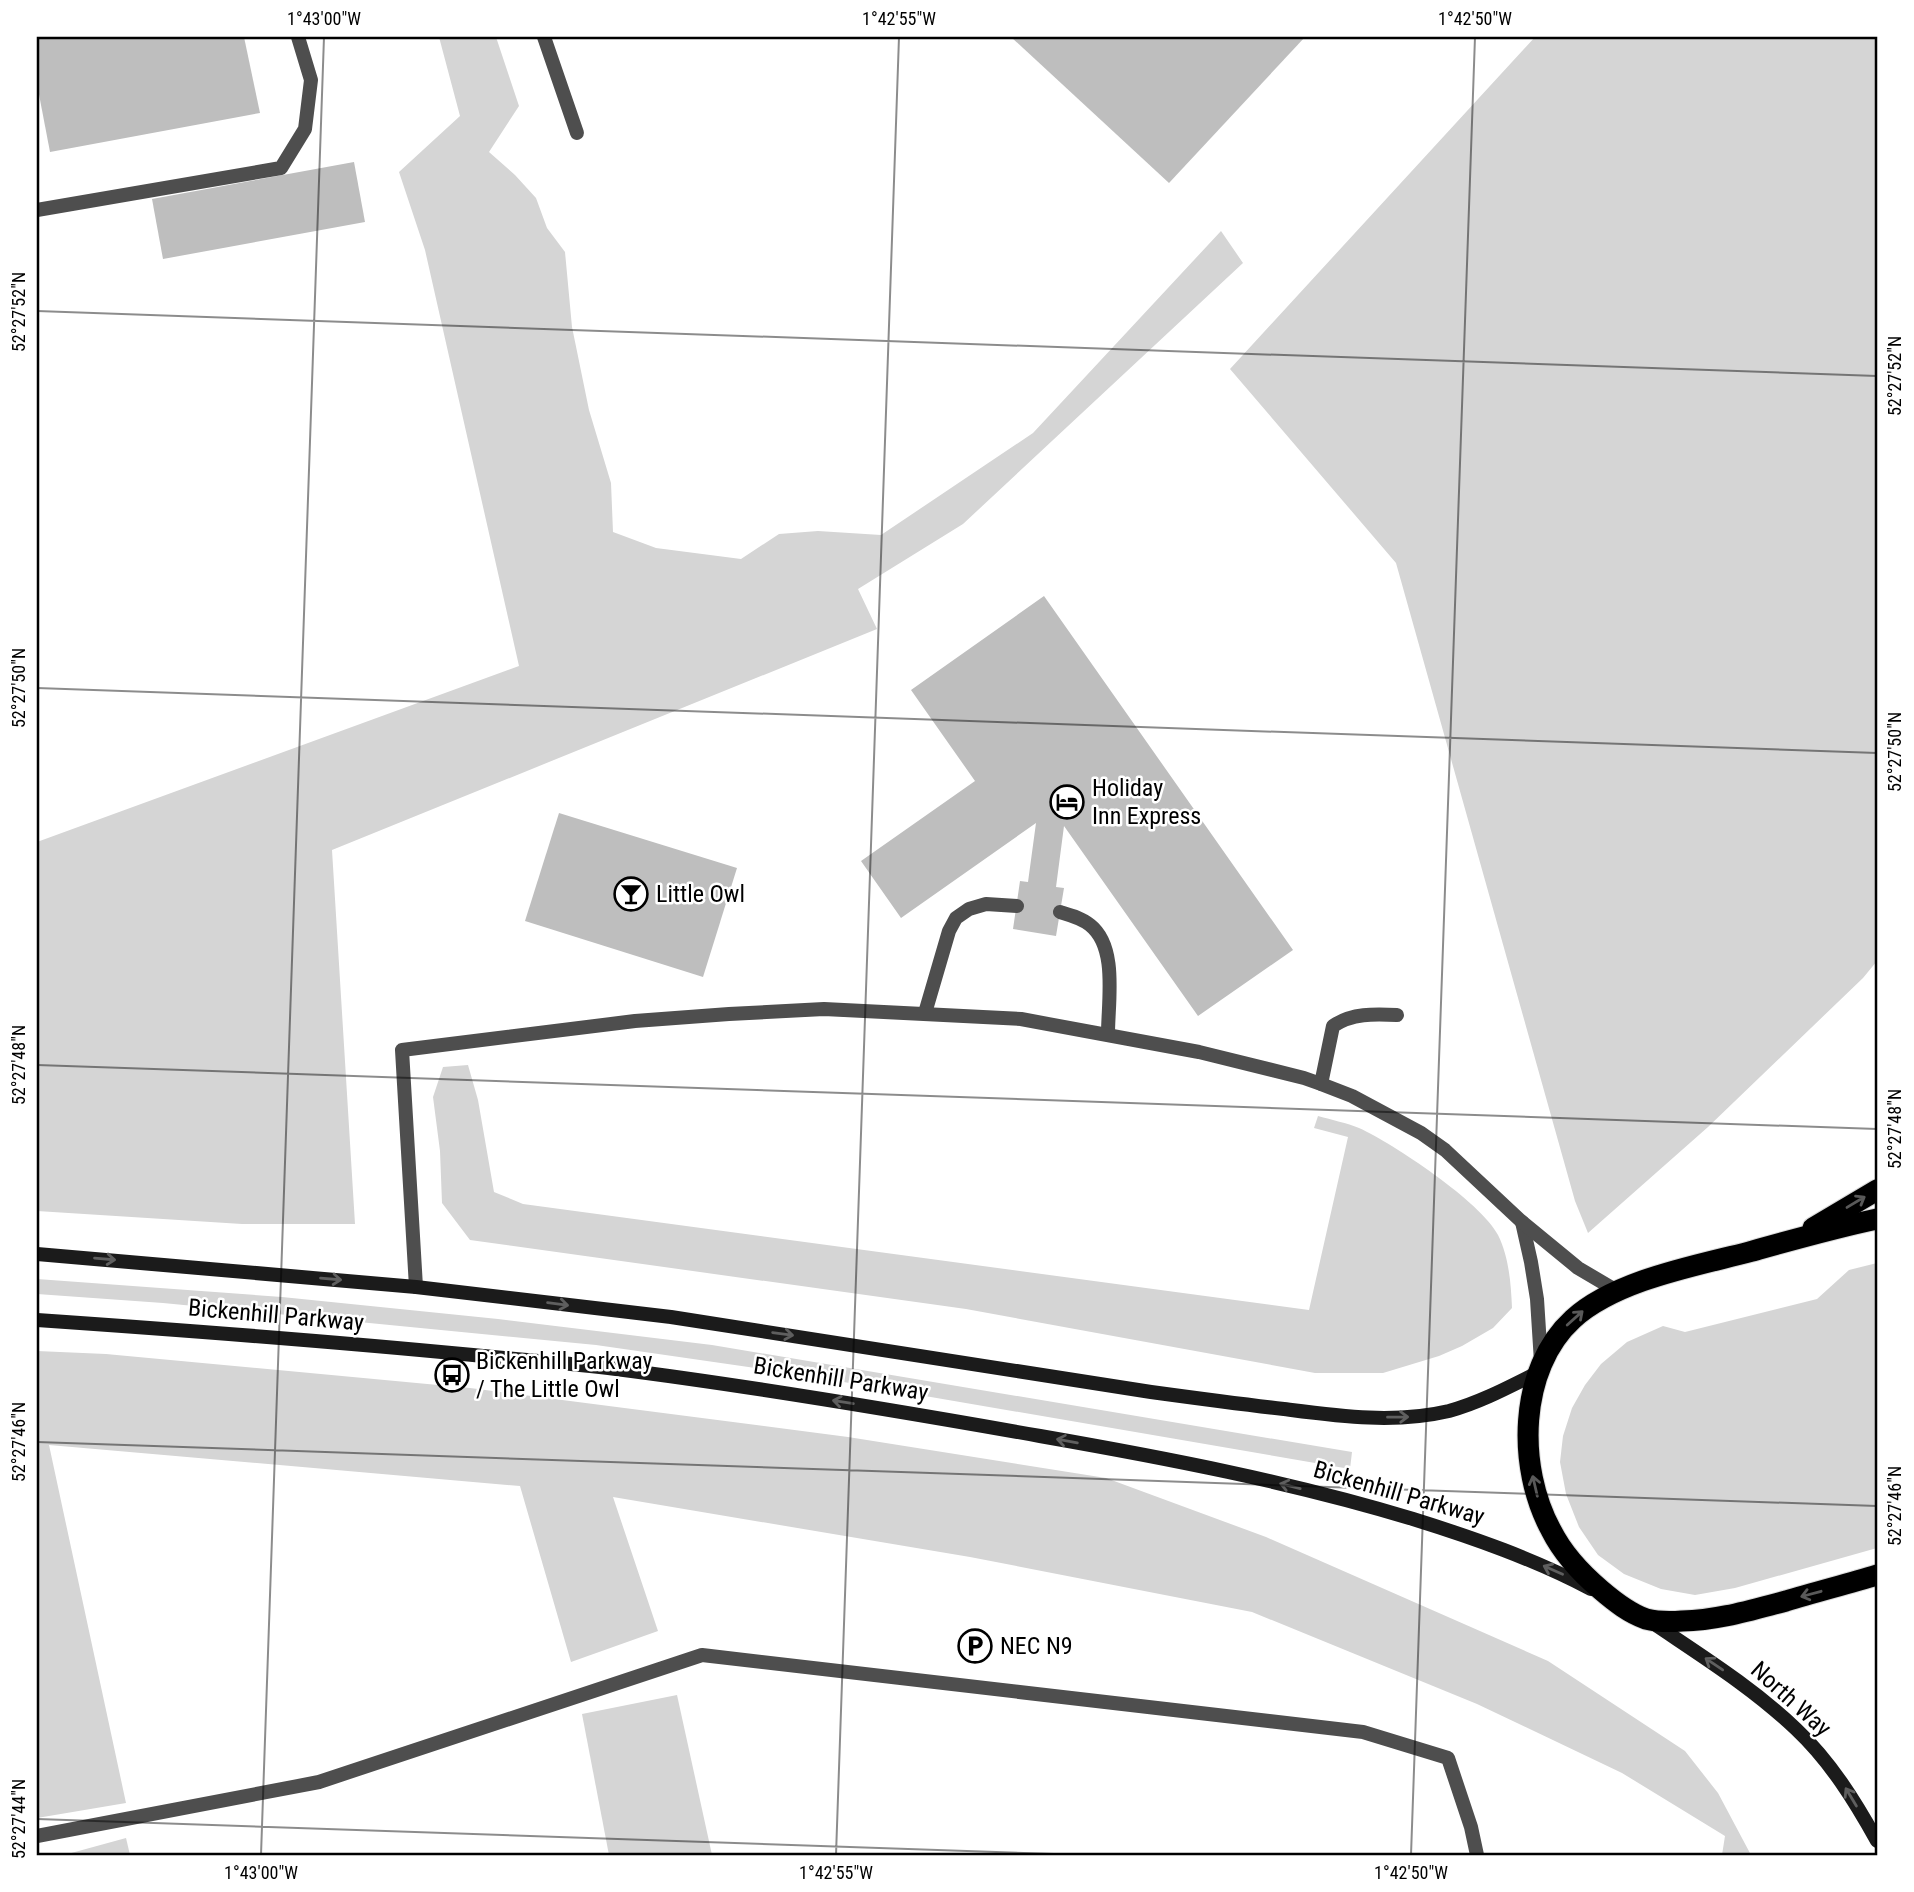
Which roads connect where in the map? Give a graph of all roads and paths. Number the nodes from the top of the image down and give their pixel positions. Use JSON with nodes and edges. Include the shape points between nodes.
{"nodes":[{"id":1,"x":298,"y":37,"type":"edge"},
{"id":2,"x":544,"y":37,"type":"edge"},
{"id":3,"x":578,"y":133,"type":"dead end"},
{"id":4,"x":37,"y":210,"type":"edge"},
{"id":5,"x":1017,"y":906,"type":"dead end"},
{"id":6,"x":1060,"y":912,"type":"dead end"},
{"id":7,"x":925,"y":1013,"type":"junction"},
{"id":8,"x":1397,"y":1015,"type":"dead end"},
{"id":9,"x":1108,"y":1034,"type":"junction"},
{"id":10,"x":1321,"y":1084,"type":"junction"},
{"id":11,"x":1877,"y":1190,"type":"edge"},
{"id":12,"x":1877,"y":1219,"type":"edge"},
{"id":13,"x":1522,"y":1222,"type":"junction"},
{"id":14,"x":1794,"y":1240,"type":"junction"},
{"id":15,"x":37,"y":1254,"type":"edge"},
{"id":16,"x":416,"y":1287,"type":"junction"},
{"id":17,"x":1617,"y":1292,"type":"junction"},
{"id":18,"x":37,"y":1320,"type":"edge"},
{"id":19,"x":1539,"y":1368,"type":"junction"},
{"id":20,"x":1877,"y":1575,"type":"edge"},
{"id":21,"x":1614,"y":1601,"type":"junction"},
{"id":22,"x":1646,"y":1619,"type":"junction"},
{"id":23,"x":37,"y":1836,"type":"edge"},
{"id":24,"x":1877,"y":1841,"type":"edge"},
{"id":25,"x":1477,"y":1855,"type":"edge"}],
"edges":[{"from":1,"to":4,"type":"lane","via":[[311,80],[305,128],[281,168]]},
{"from":2,"to":3,"type":"lane"},
{"from":5,"to":7,"type":"lane","via":[[986,904],[956,918]]},
{"from":6,"to":9,"type":"lane","via":[[1088,922],[1106,948]]},
{"from":7,"to":9,"type":"lane","via":[[1021,1019]]},
{"from":7,"to":16,"type":"lane","via":[[824,1009],[729,1014],[623,1022],[402,1050]]},
{"from":8,"to":10,"type":"lane","via":[[1344,1018],[1332,1026]]},
{"from":9,"to":10,"type":"lane"},
{"from":10,"to":13,"type":"lane","via":[[1352,1096],[1446,1150]]},
{"from":14,"to":11,"type":"highway","one_way":true},
{"from":12,"to":14,"type":"highway"},
{"from":13,"to":17,"type":"lane","via":[[1578,1268]]},
{"from":13,"to":19,"type":"lane","via":[[1537,1299]]},
{"from":14,"to":17,"type":"highway","via":[[1667,1273]]},
{"from":15,"to":16,"type":"main road","name":"Bickenhill Parkway","one_way":true},
{"from":16,"to":19,"type":"main road","name":"Bickenhill Parkway","one_way":true,"via":[[671,1317],[1151,1392],[1330,1415],[1432,1415],[1480,1400]]},
{"from":19,"to":17,"type":"highway","one_way":true,"via":[[1571,1320]]},
{"from":21,"to":18,"type":"main road","name":"Bickenhill Parkway","one_way":true,"via":[[1492,1545],[1369,1506],[1116,1449],[773,1391],[612,1369]]},
{"from":21,"to":19,"type":"highway","one_way":true,"via":[[1563,1551],[1535,1491],[1528,1421]]},
{"from":20,"to":22,"type":"highway","one_way":true,"via":[[1707,1621]]},
{"from":21,"to":22,"type":"highway"},
{"from":24,"to":22,"type":"main road","name":"North Way","one_way":true,"via":[[1847,1788],[1797,1730],[1726,1672]]},
{"from":23,"to":25,"type":"lane","via":[[319,1782],[702,1655],[1363,1732],[1448,1758]]}]}
